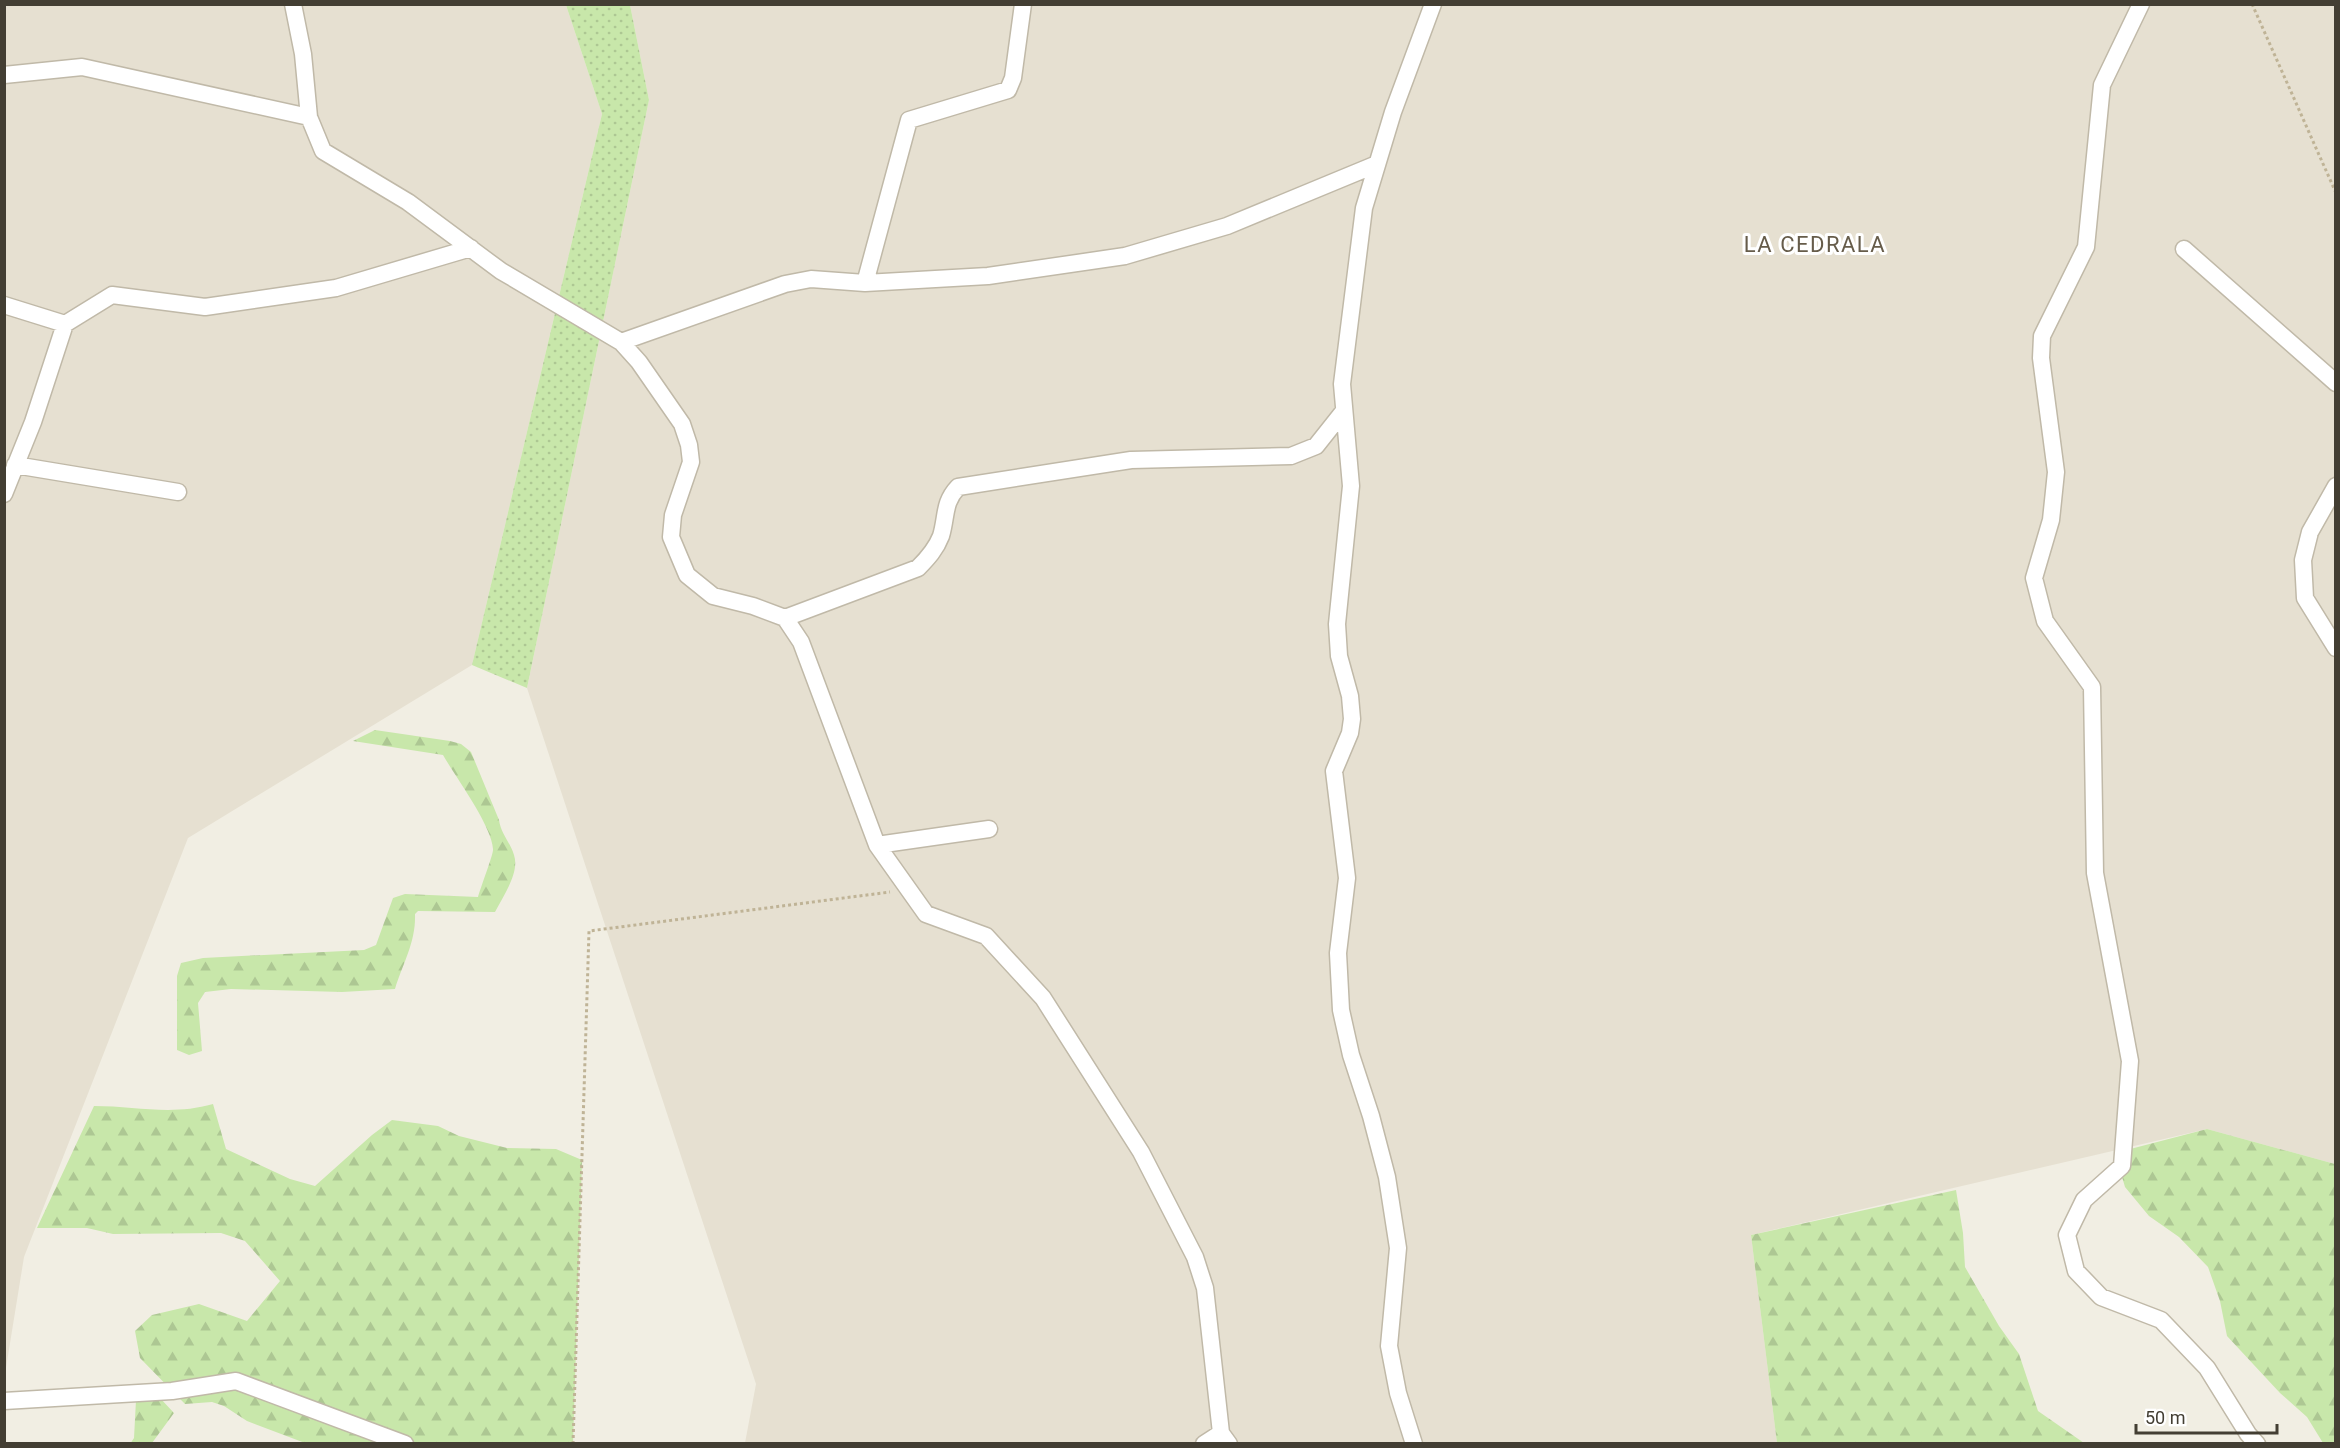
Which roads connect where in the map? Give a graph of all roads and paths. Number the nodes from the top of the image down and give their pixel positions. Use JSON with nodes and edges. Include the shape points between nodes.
{"nodes":[{"id":1,"x":292,"y":4,"type":"edge"},
{"id":2,"x":1023,"y":4,"type":"edge"},
{"id":3,"x":1432,"y":4,"type":"edge"},
{"id":4,"x":2141,"y":4,"type":"edge"},
{"id":5,"x":2252,"y":4,"type":"edge"},
{"id":6,"x":4,"y":75,"type":"edge"},
{"id":7,"x":309,"y":117,"type":"junction"},
{"id":8,"x":1377,"y":164,"type":"junction"},
{"id":9,"x":2336,"y":193,"type":"edge"},
{"id":10,"x":471,"y":248,"type":"junction"},
{"id":11,"x":2184,"y":249,"type":"dead end"},
{"id":12,"x":865,"y":283,"type":"junction"},
{"id":13,"x":4,"y":305,"type":"edge"},
{"id":14,"x":65,"y":324,"type":"junction"},
{"id":15,"x":621,"y":342,"type":"junction"},
{"id":16,"x":2336,"y":383,"type":"edge"},
{"id":17,"x":1343,"y":412,"type":"junction"},
{"id":18,"x":15,"y":465,"type":"junction"},
{"id":19,"x":2336,"y":486,"type":"edge"},
{"id":20,"x":178,"y":492,"type":"dead end"},
{"id":21,"x":4,"y":494,"type":"edge"},
{"id":22,"x":785,"y":618,"type":"junction"},
{"id":23,"x":2336,"y":648,"type":"edge"},
{"id":24,"x":989,"y":829,"type":"dead end"},
{"id":25,"x":877,"y":845,"type":"junction"},
{"id":26,"x":907,"y":890,"type":"junction"},
{"id":27,"x":4,"y":1401,"type":"edge"},
{"id":28,"x":1225,"y":1438,"type":"edge"},
{"id":29,"x":405,"y":1443,"type":"edge"},
{"id":30,"x":573,"y":1443,"type":"edge"},
{"id":31,"x":1204,"y":1443,"type":"edge"},
{"id":32,"x":1414,"y":1443,"type":"edge"},
{"id":33,"x":2257,"y":1443,"type":"edge"}],
"edges":[{"from":1,"to":7,"type":"street","via":[[303,54]]},
{"from":2,"to":12,"type":"street","via":[[1008,90],[909,120]]},
{"from":3,"to":8,"type":"street"},
{"from":4,"to":33,"type":"street","via":[[2102,86],[2086,247],[2042,336],[2041,358],[2056,472],[2051,520],[2034,578],[2046,621],[2092,687],[2095,873],[2130,1061],[2122,1166],[2084,1200],[2067,1235],[2076,1271],[2101,1297],[2161,1320],[2206,1368],[2247,1434]]},
{"from":5,"to":9,"type":"path"},
{"from":6,"to":7,"type":"street","via":[[82,67]]},
{"from":7,"to":10,"type":"street","via":[[323,151],[408,202]]},
{"from":8,"to":12,"type":"street","via":[[1227,226],[1125,256],[988,276]]},
{"from":8,"to":17,"type":"street","via":[[1364,208],[1342,384]]},
{"from":10,"to":14,"type":"street","via":[[336,288],[205,307],[112,295]]},
{"from":10,"to":15,"type":"street","via":[[501,271]]},
{"from":11,"to":16,"type":"street"},
{"from":12,"to":15,"type":"street","via":[[811,279],[785,284]]},
{"from":13,"to":14,"type":"street"},
{"from":14,"to":18,"type":"street"},
{"from":15,"to":22,"type":"street","via":[[682,424],[689,445],[691,462],[673,515],[671,537],[687,575],[713,596]]},
{"from":17,"to":22,"type":"street","via":[[1316,446],[1291,456],[1131,460],[958,487],[948,498],[932,555],[918,568]]},
{"from":17,"to":32,"type":"street","via":[[1351,486],[1337,624],[1339,656],[1352,719],[1334,771],[1347,878],[1339,933],[1338,979],[1351,1055],[1387,1176],[1398,1248],[1389,1346],[1398,1393]]},
{"from":18,"to":20,"type":"street"},
{"from":18,"to":21,"type":"street"},
{"from":19,"to":23,"type":"street","via":[[2310,532],[2303,560],[2306,598]]},
{"from":22,"to":25,"type":"street","via":[[801,642]]},
{"from":24,"to":25,"type":"street"},
{"from":25,"to":26,"type":"street"},
{"from":26,"to":28,"type":"street","via":[[926,914],[986,936],[1043,998],[1141,1152],[1195,1257],[1205,1288]]},
{"from":26,"to":30,"type":"path","via":[[590,931]]},
{"from":27,"to":29,"type":"street","via":[[172,1391],[236,1381]]},
{"from":28,"to":31,"type":"street"}]}
